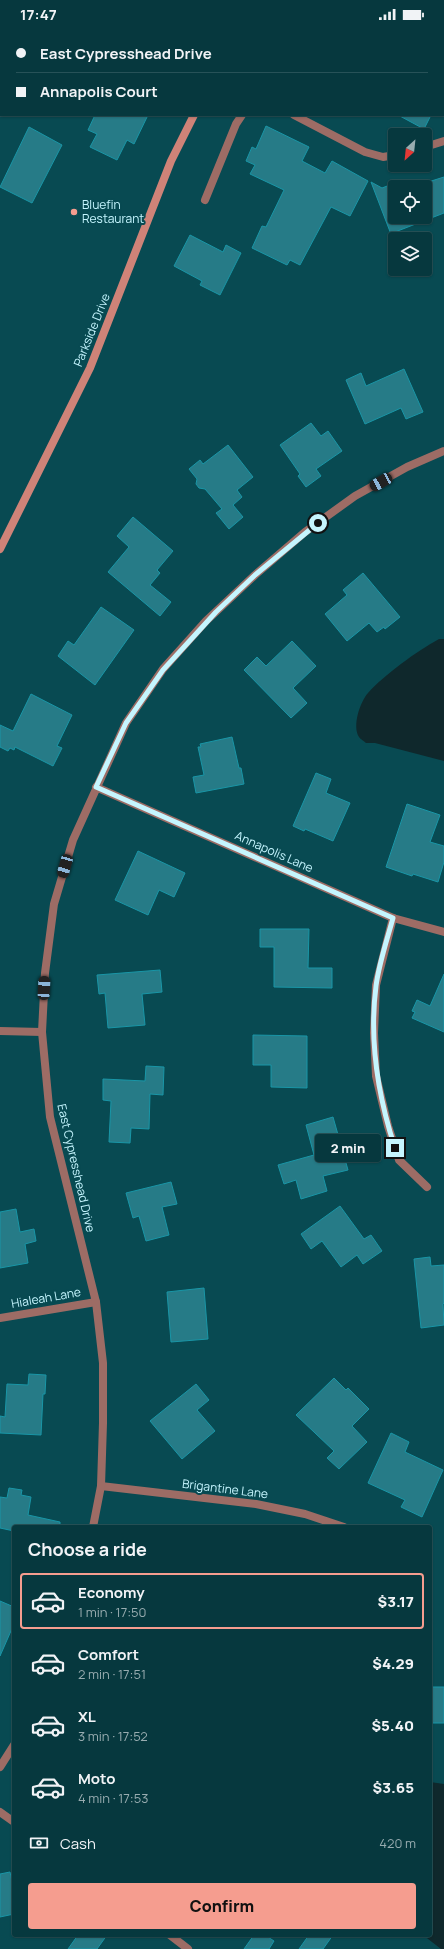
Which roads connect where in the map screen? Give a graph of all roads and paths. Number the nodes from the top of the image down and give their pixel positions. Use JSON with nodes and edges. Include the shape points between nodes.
{"nodes":[{"id":1,"x":194,"y":116,"type":"edge"},
{"id":2,"x":241,"y":116,"type":"edge"},
{"id":3,"x":296,"y":116,"type":"edge"},
{"id":4,"x":444,"y":141,"type":"edge"},
{"id":5,"x":432,"y":145,"type":"edge"},
{"id":6,"x":388,"y":156,"type":"edge"},
{"id":7,"x":205,"y":200,"type":"dead end"},
{"id":8,"x":444,"y":451,"type":"edge"},
{"id":9,"x":0,"y":549,"type":"edge"},
{"id":10,"x":96,"y":787,"type":"junction"},
{"id":11,"x":393,"y":918,"type":"junction"},
{"id":12,"x":444,"y":932,"type":"edge"},
{"id":13,"x":0,"y":1031,"type":"edge"},
{"id":14,"x":42,"y":1032,"type":"junction"},
{"id":15,"x":427,"y":1187,"type":"dead end"},
{"id":16,"x":96,"y":1302,"type":"junction"},
{"id":17,"x":0,"y":1318,"type":"edge"},
{"id":18,"x":100,"y":1486,"type":"junction"},
{"id":19,"x":93,"y":1525,"type":"edge"},
{"id":20,"x":338,"y":1525,"type":"edge"},
{"id":21,"x":12,"y":1748,"type":"edge"},
{"id":22,"x":0,"y":1767,"type":"edge"},
{"id":23,"x":0,"y":1812,"type":"edge"},
{"id":24,"x":12,"y":1821,"type":"edge"},
{"id":25,"x":173,"y":1937,"type":"edge"},
{"id":26,"x":188,"y":1949,"type":"edge"}],
"edges":[{"from":1,"to":9,"type":"street","name":"Parkside Drive","via":[[171,161],[90,368]]},
{"from":2,"to":7,"type":"street"},
{"from":3,"to":6,"type":"street","via":[[365,152]]},
{"from":4,"to":5,"type":"street"},
{"from":8,"to":10,"type":"street","name":"East Cypresshead Drive","via":[[407,467],[355,496],[305,532],[206,621],[163,670],[126,723]]},
{"from":10,"to":11,"type":"street","name":"Annapolis Lane"},
{"from":10,"to":14,"type":"street","name":"East Cypresshead Drive","via":[[73,840],[54,904],[45,973]]},
{"from":11,"to":12,"type":"street","name":"Annapolis Lane"},
{"from":11,"to":15,"type":"street","via":[[376,985],[376,1076],[399,1160]]},
{"from":13,"to":14,"type":"street"},
{"from":14,"to":16,"type":"street","name":"East Cypresshead Drive","via":[[50,1117]]},
{"from":16,"to":17,"type":"street","name":"Hialeah Lane"},
{"from":16,"to":18,"type":"street","name":"East Cypresshead Drive","via":[[103,1363],[104,1423]]},
{"from":18,"to":19,"type":"street","name":"East Cypresshead Drive"},
{"from":18,"to":20,"type":"street","name":"Brigantine Lane","via":[[256,1504],[305,1514]]},
{"from":21,"to":22,"type":"street"},
{"from":23,"to":24,"type":"street"},
{"from":25,"to":26,"type":"street"}]}
